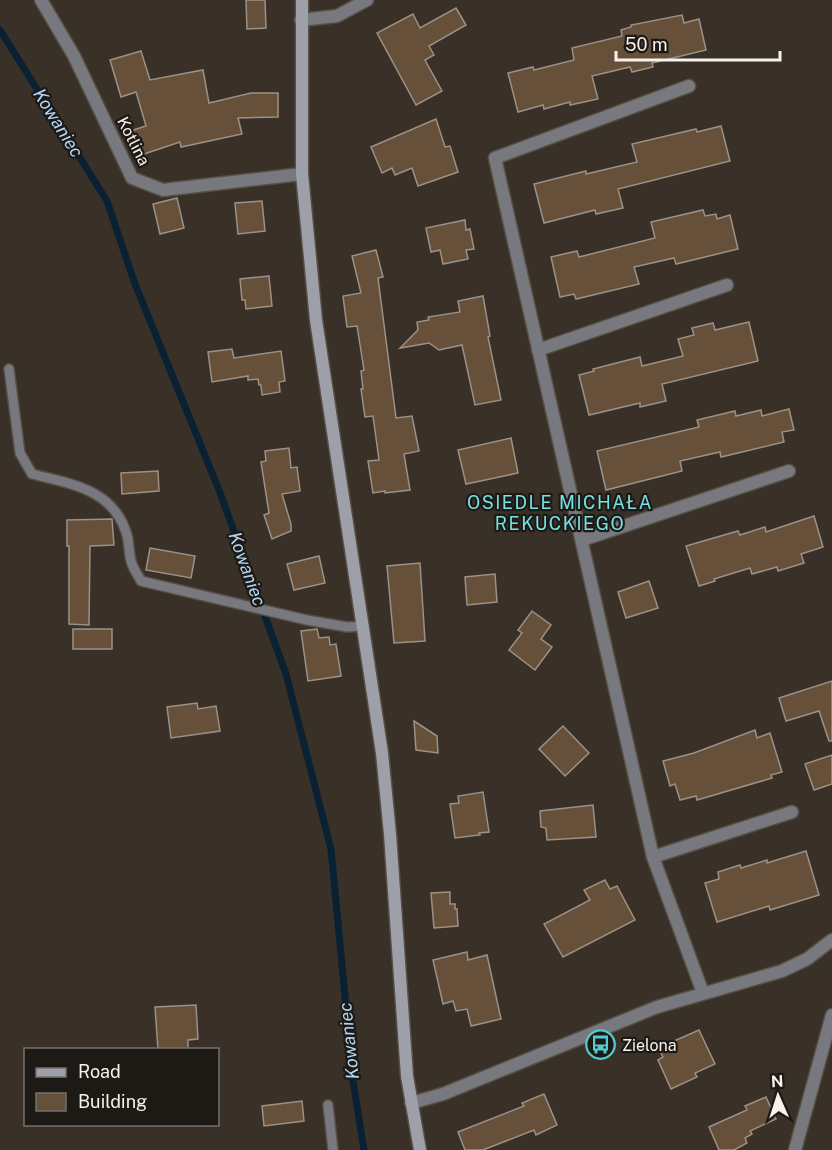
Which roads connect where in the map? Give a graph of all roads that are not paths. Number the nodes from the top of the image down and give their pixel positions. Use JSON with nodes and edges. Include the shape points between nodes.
{"nodes":[{"id":1,"x":41,"y":0,"type":"edge"},
{"id":2,"x":302,"y":0,"type":"edge"},
{"id":3,"x":368,"y":0,"type":"edge"},
{"id":4,"x":301,"y":20,"type":"junction"},
{"id":5,"x":688,"y":86,"type":"dead end"},
{"id":6,"x":302,"y":174,"type":"junction"},
{"id":7,"x":728,"y":285,"type":"dead end"},
{"id":8,"x":538,"y":350,"type":"junction"},
{"id":9,"x":9,"y":369,"type":"dead end"},
{"id":10,"x":789,"y":471,"type":"dead end"},
{"id":11,"x":582,"y":540,"type":"junction"},
{"id":12,"x":364,"y":626,"type":"junction"},
{"id":13,"x":792,"y":812,"type":"dead end"},
{"id":14,"x":653,"y":856,"type":"junction"},
{"id":15,"x":832,"y":940,"type":"edge"},
{"id":16,"x":702,"y":993,"type":"junction"},
{"id":17,"x":832,"y":1016,"type":"edge"},
{"id":18,"x":411,"y":1103,"type":"junction"},
{"id":19,"x":328,"y":1105,"type":"dead end"},
{"id":20,"x":333,"y":1150,"type":"edge"},
{"id":21,"x":420,"y":1150,"type":"edge"},
{"id":22,"x":795,"y":1150,"type":"edge"}],
"edges":[{"from":1,"to":6,"type":"street","name":"Kotlina","via":[[74,56],[132,178],[164,190]]},
{"from":2,"to":4,"type":"street"},
{"from":3,"to":4,"type":"street","via":[[337,16]]},
{"from":4,"to":6,"type":"street"},
{"from":5,"to":8,"type":"street","via":[[495,158]]},
{"from":6,"to":12,"type":"street","via":[[316,320]]},
{"from":7,"to":8,"type":"street"},
{"from":8,"to":11,"type":"street"},
{"from":9,"to":12,"type":"lane","via":[[20,453],[32,474],[97,493],[117,511],[127,533],[131,564],[141,580],[346,627]]},
{"from":10,"to":11,"type":"street"},
{"from":11,"to":14,"type":"street"},
{"from":12,"to":18,"type":"street","via":[[385,776]]},
{"from":13,"to":14,"type":"street"},
{"from":14,"to":16,"type":"street"},
{"from":15,"to":16,"type":"street","via":[[782,971]]},
{"from":16,"to":18,"type":"street"},
{"from":17,"to":22,"type":"street"},
{"from":18,"to":21,"type":"street"},
{"from":19,"to":20,"type":"lane"}]}
